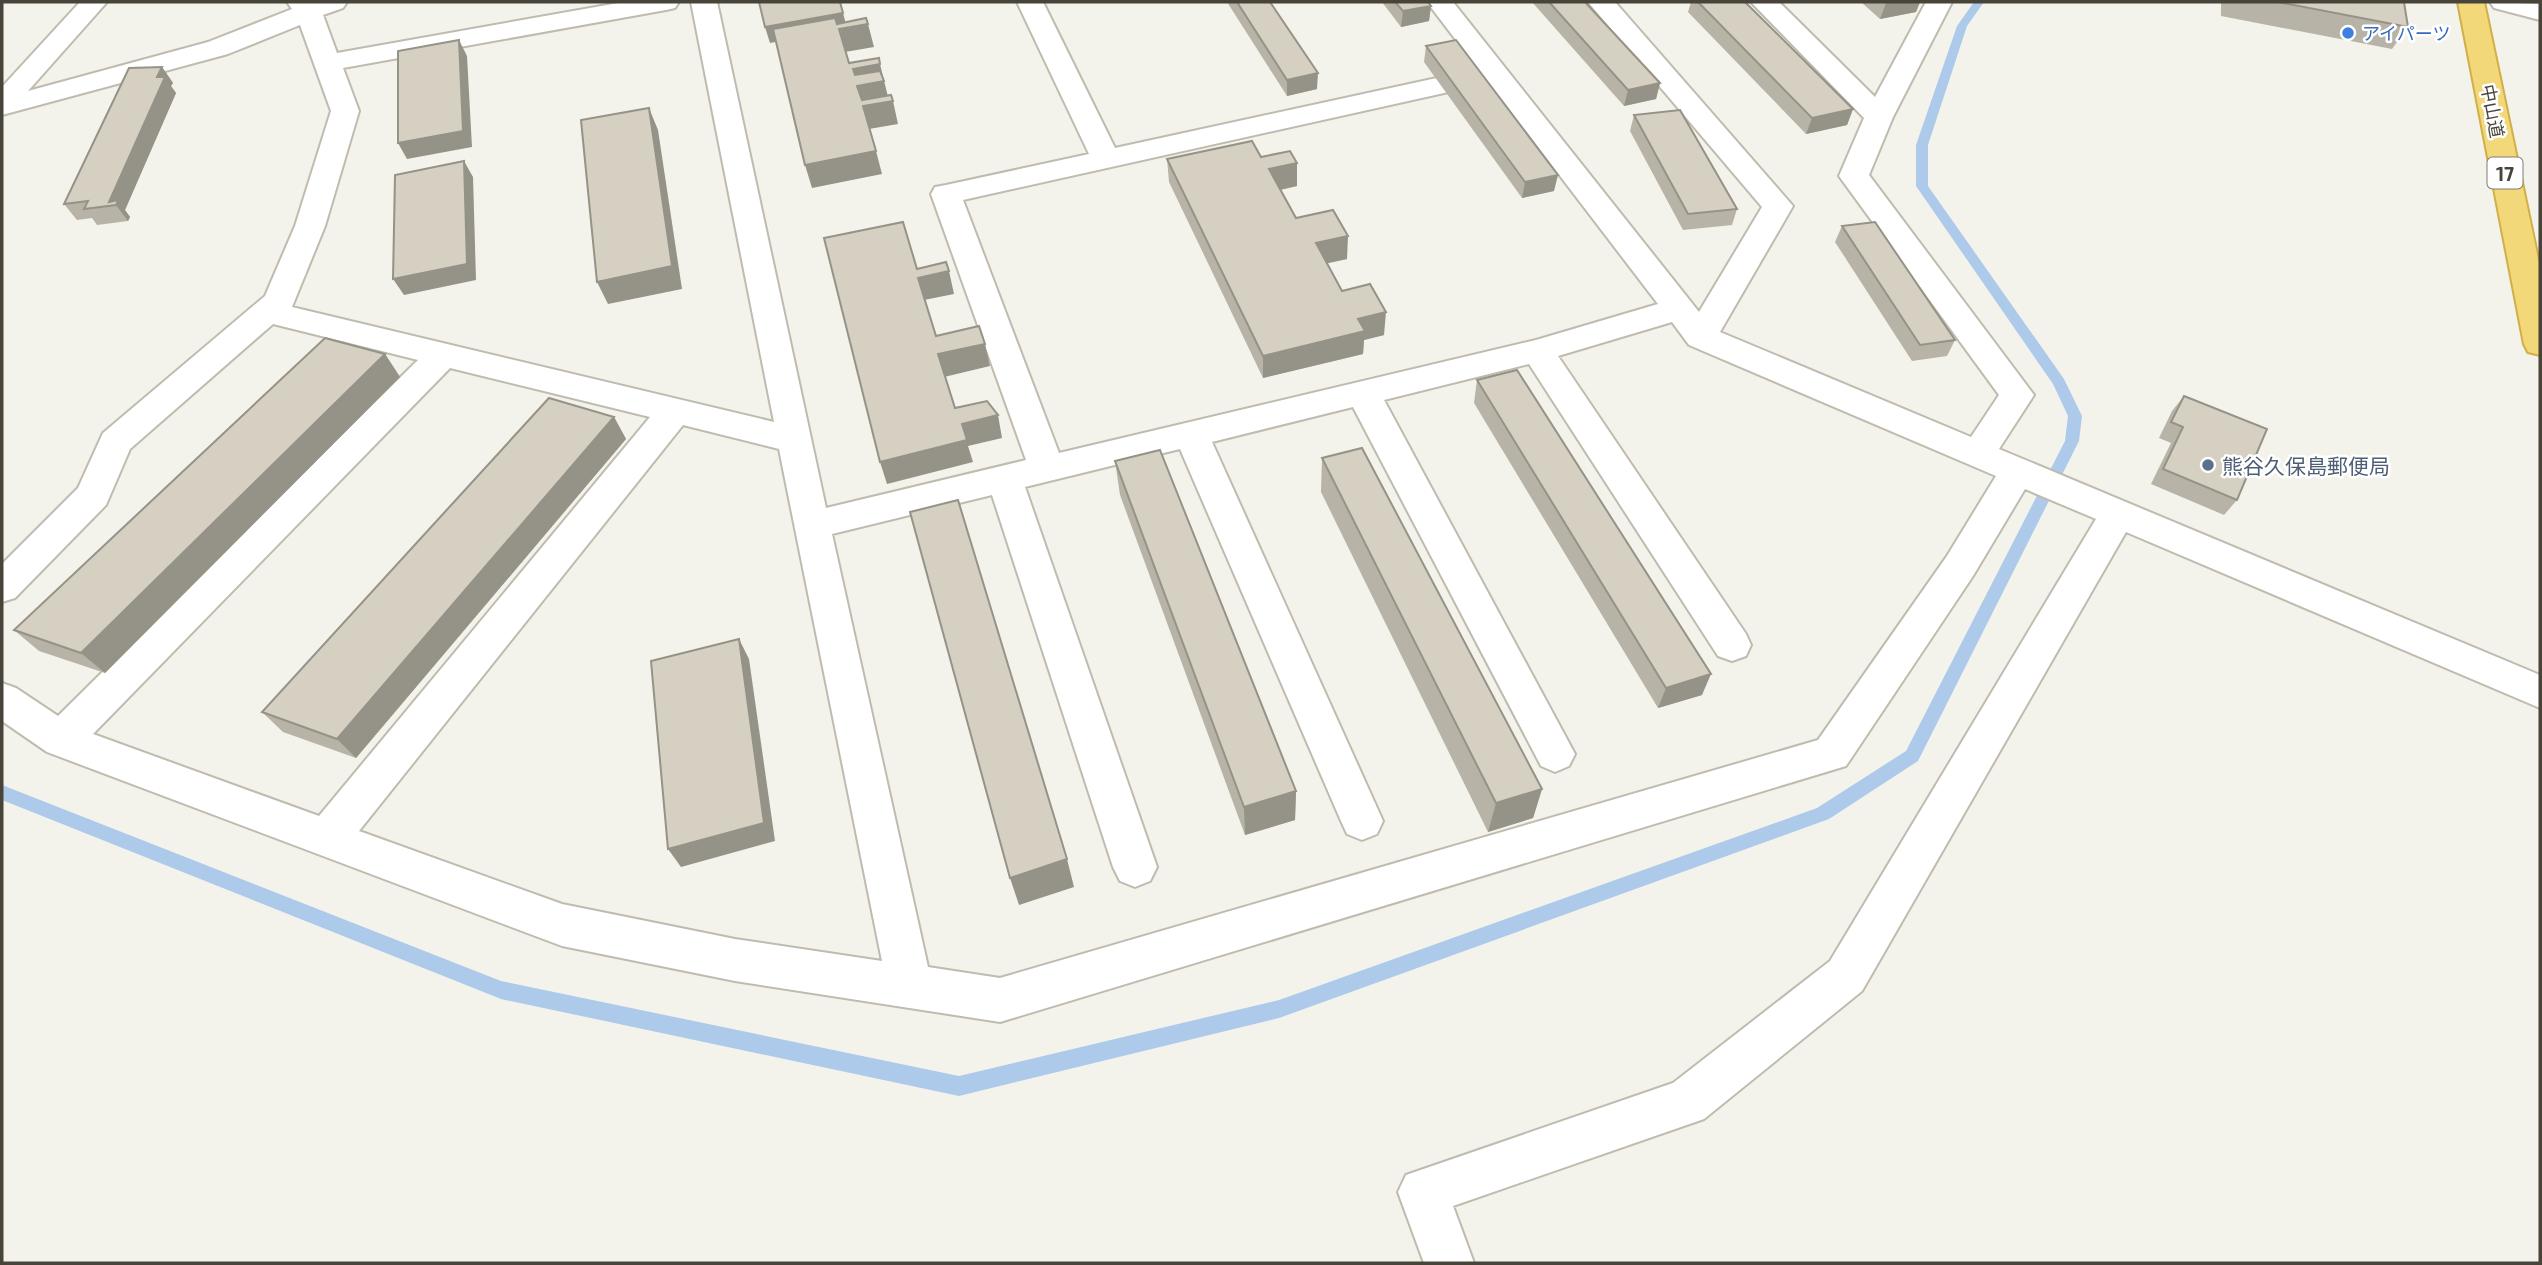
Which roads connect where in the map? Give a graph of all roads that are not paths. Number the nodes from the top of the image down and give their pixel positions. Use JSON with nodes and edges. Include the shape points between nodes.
{"nodes":[{"id":1,"x":94,"y":2,"type":"edge"},
{"id":2,"x":666,"y":2,"type":"edge"},
{"id":3,"x":704,"y":2,"type":"edge"},
{"id":4,"x":1030,"y":2,"type":"edge"},
{"id":5,"x":1440,"y":2,"type":"edge"},
{"id":6,"x":1601,"y":2,"type":"edge"},
{"id":7,"x":1764,"y":2,"type":"edge"},
{"id":8,"x":1940,"y":2,"type":"edge"},
{"id":9,"x":2471,"y":2,"type":"edge"},
{"id":10,"x":2502,"y":2,"type":"edge"},
{"id":11,"x":314,"y":5,"type":"edge"},
{"id":12,"x":2540,"y":12,"type":"edge"},
{"id":13,"x":327,"y":63,"type":"junction"},
{"id":14,"x":1496,"y":74,"type":"junction"},
{"id":15,"x":2,"y":105,"type":"edge"},
{"id":16,"x":1879,"y":117,"type":"junction"},
{"id":17,"x":1106,"y":159,"type":"junction"},
{"id":18,"x":267,"y":312,"type":"junction"},
{"id":19,"x":1690,"y":323,"type":"junction"},
{"id":20,"x":2540,"y":344,"type":"edge"},
{"id":21,"x":1537,"y":351,"type":"junction"},
{"id":22,"x":443,"y":355,"type":"junction"},
{"id":23,"x":1363,"y":393,"type":"junction"},
{"id":24,"x":675,"y":411,"type":"junction"},
{"id":25,"x":1191,"y":434,"type":"junction"},
{"id":26,"x":794,"y":440,"type":"junction"},
{"id":27,"x":1978,"y":453,"type":"junction"},
{"id":28,"x":1047,"y":469,"type":"junction"},
{"id":29,"x":2020,"y":471,"type":"junction"},
{"id":30,"x":1004,"y":479,"type":"junction"},
{"id":31,"x":2101,"y":505,"type":"junction"},
{"id":32,"x":812,"y":525,"type":"junction"},
{"id":33,"x":2,"y":587,"type":"edge"},
{"id":34,"x":1732,"y":645,"type":"dead end"},
{"id":35,"x":2540,"y":692,"type":"edge"},
{"id":36,"x":2,"y":700,"type":"edge"},
{"id":37,"x":61,"y":740,"type":"junction"},
{"id":38,"x":1555,"y":754,"type":"dead end"},
{"id":39,"x":1362,"y":821,"type":"dead end"},
{"id":40,"x":327,"y":838,"type":"junction"},
{"id":41,"x":1135,"y":867,"type":"dead end"},
{"id":42,"x":910,"y":987,"type":"junction"},
{"id":43,"x":1450,"y":1263,"type":"edge"}],
"edges":[{"from":1,"to":15,"type":"street"},
{"from":2,"to":13,"type":"street"},
{"from":3,"to":26,"type":"street"},
{"from":4,"to":17,"type":"street"},
{"from":5,"to":14,"type":"street"},
{"from":6,"to":19,"type":"street","via":[[1778,206]]},
{"from":7,"to":16,"type":"street"},
{"from":8,"to":16,"type":"street"},
{"from":9,"to":20,"type":"highway","name":"中山道","number":"17"},
{"from":10,"to":12,"type":"street"},
{"from":11,"to":13,"type":"street"},
{"from":11,"to":15,"type":"street","via":[[218,48]]},
{"from":13,"to":18,"type":"street","via":[[345,111],[310,226],[279,302]]},
{"from":14,"to":17,"type":"street"},
{"from":14,"to":19,"type":"street"},
{"from":16,"to":27,"type":"street","via":[[1854,176],[2017,395]]},
{"from":17,"to":28,"type":"street","via":[[946,194]]},
{"from":18,"to":22,"type":"street"},
{"from":18,"to":33,"type":"street","via":[[115,442],[93,495]]},
{"from":19,"to":21,"type":"street"},
{"from":19,"to":27,"type":"street"},
{"from":21,"to":23,"type":"street"},
{"from":21,"to":34,"type":"street"},
{"from":22,"to":24,"type":"street"},
{"from":22,"to":37,"type":"street"},
{"from":23,"to":25,"type":"street"},
{"from":23,"to":38,"type":"street"},
{"from":24,"to":26,"type":"street"},
{"from":24,"to":40,"type":"street"},
{"from":25,"to":28,"type":"street"},
{"from":25,"to":39,"type":"street"},
{"from":26,"to":32,"type":"street"},
{"from":27,"to":29,"type":"street"},
{"from":28,"to":30,"type":"street"},
{"from":29,"to":31,"type":"street"},
{"from":29,"to":42,"type":"street","via":[[1832,754],[1000,1000]]},
{"from":30,"to":32,"type":"street"},
{"from":30,"to":41,"type":"street"},
{"from":31,"to":35,"type":"street"},
{"from":31,"to":43,"type":"street","via":[[1846,976],[1687,1102],[1423,1192]]},
{"from":32,"to":42,"type":"street"},
{"from":36,"to":37,"type":"street"},
{"from":37,"to":40,"type":"street"},
{"from":40,"to":42,"type":"street","via":[[562,925],[735,960]]}]}
